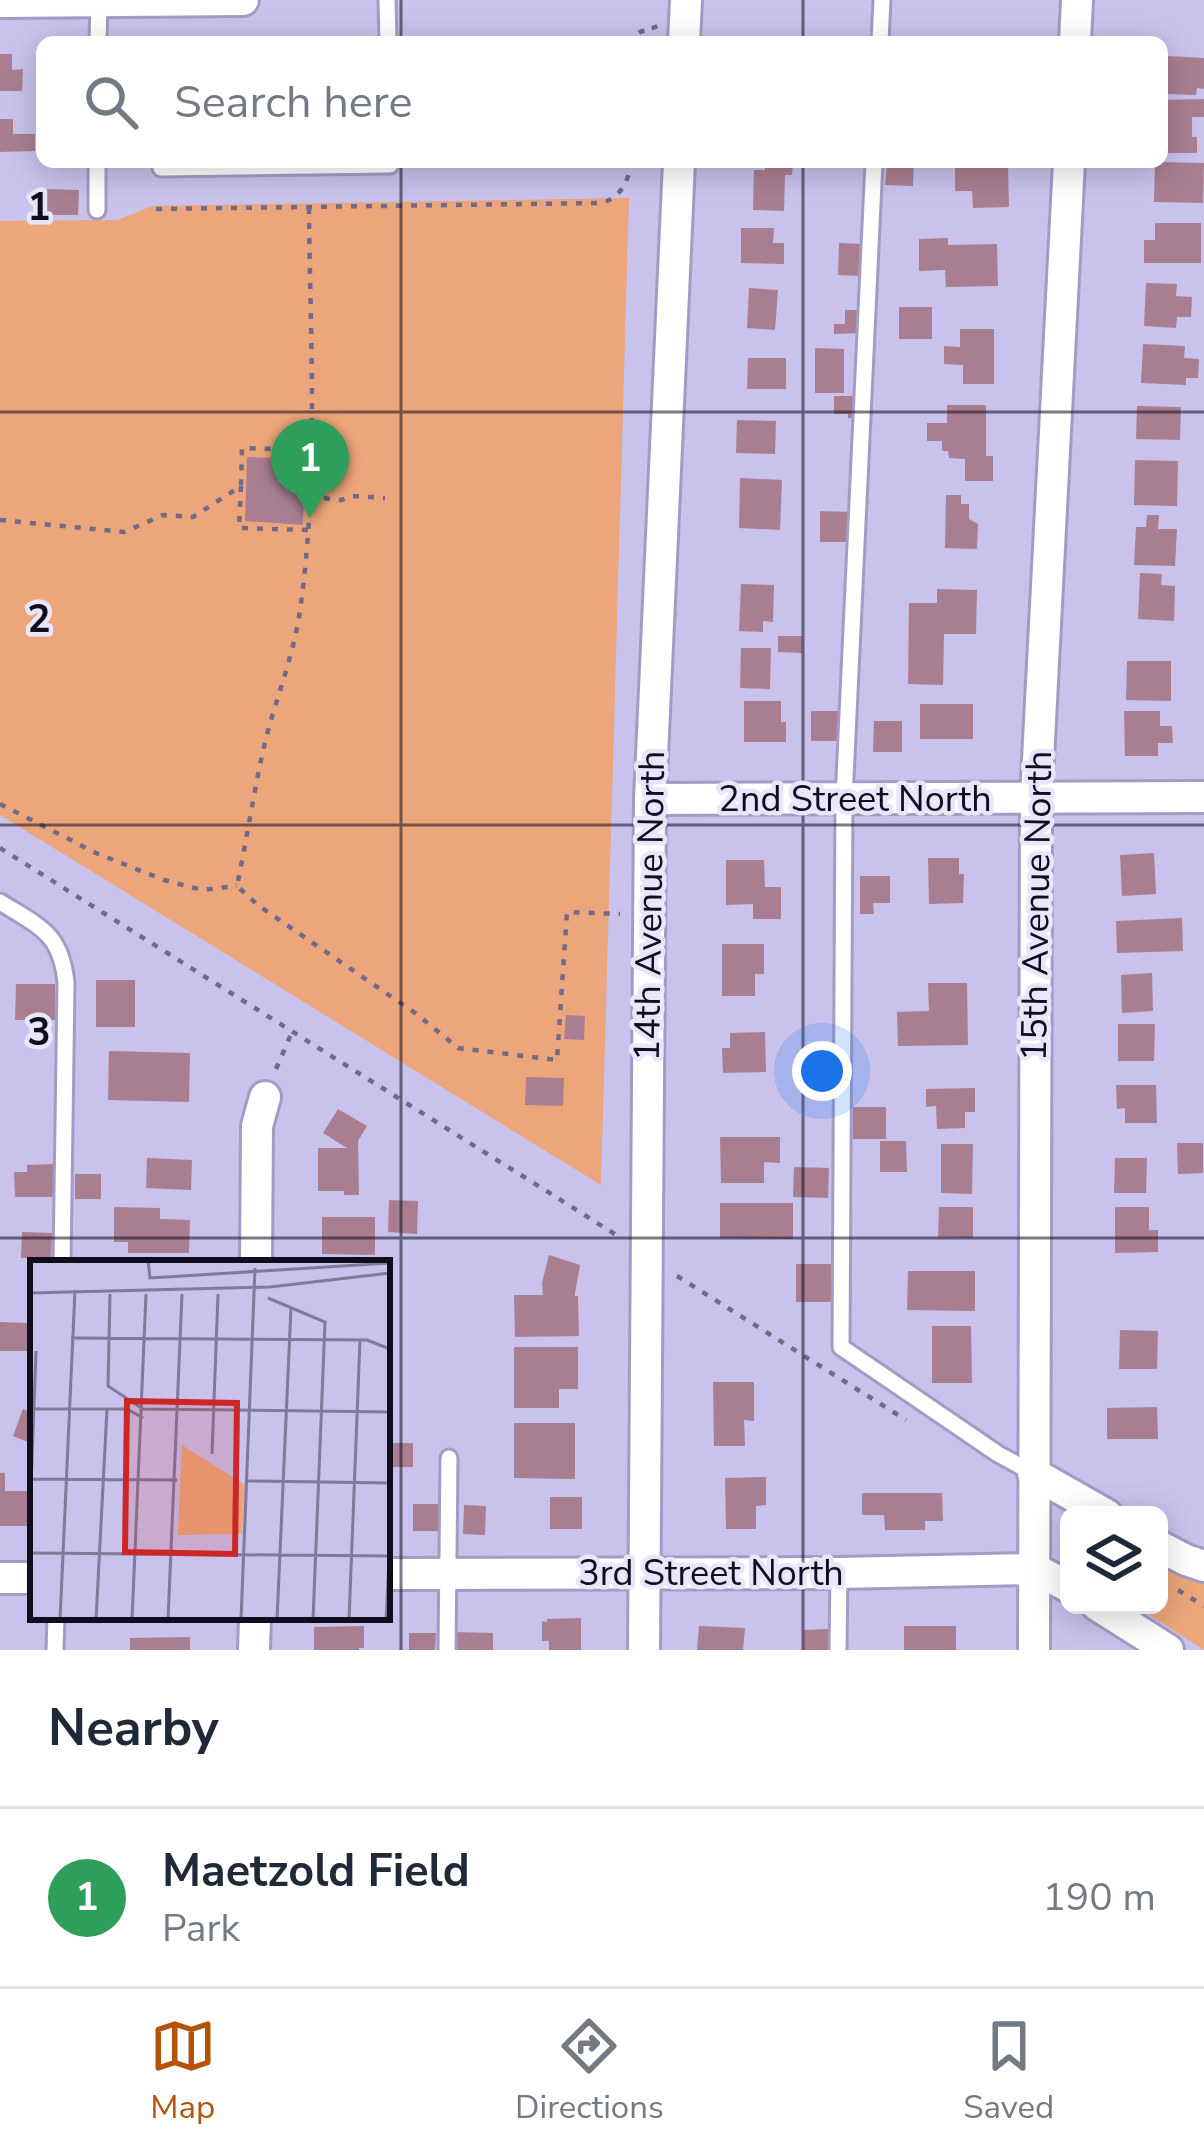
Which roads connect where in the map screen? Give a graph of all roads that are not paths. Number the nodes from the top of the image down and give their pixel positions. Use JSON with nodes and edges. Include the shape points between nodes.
{"nodes":[{"id":1,"x":244,"y":0,"type":"edge"},
{"id":2,"x":387,"y":0,"type":"edge"},
{"id":3,"x":686,"y":0,"type":"edge"},
{"id":4,"x":882,"y":0,"type":"edge"},
{"id":5,"x":1077,"y":0,"type":"edge"},
{"id":6,"x":99,"y":1,"type":"edge"},
{"id":7,"x":0,"y":2,"type":"edge"},
{"id":8,"x":671,"y":34,"type":"edge"},
{"id":9,"x":98,"y":36,"type":"edge"},
{"id":10,"x":388,"y":36,"type":"edge"},
{"id":11,"x":880,"y":36,"type":"edge"},
{"id":12,"x":1075,"y":36,"type":"edge"},
{"id":13,"x":97,"y":168,"type":"edge"},
{"id":14,"x":679,"y":168,"type":"edge"},
{"id":15,"x":874,"y":168,"type":"edge"},
{"id":16,"x":1069,"y":168,"type":"edge"},
{"id":17,"x":97,"y":210,"type":"dead end"},
{"id":18,"x":1204,"y":797,"type":"edge"},
{"id":19,"x":1036,"y":798,"type":"junction"},
{"id":20,"x":650,"y":799,"type":"junction"},
{"id":21,"x":844,"y":799,"type":"junction"},
{"id":22,"x":0,"y":902,"type":"edge"},
{"id":23,"x":265,"y":1097,"type":"road end"},
{"id":24,"x":62,"y":1260,"type":"edge"},
{"id":25,"x":256,"y":1260,"type":"edge"},
{"id":26,"x":449,"y":1457,"type":"dead end"},
{"id":27,"x":1033,"y":1473,"type":"junction"},
{"id":28,"x":1091,"y":1506,"type":"edge"},
{"id":29,"x":1168,"y":1551,"type":"edge"},
{"id":30,"x":1204,"y":1566,"type":"edge"},
{"id":31,"x":1035,"y":1569,"type":"junction"},
{"id":32,"x":645,"y":1572,"type":"junction"},
{"id":33,"x":839,"y":1573,"type":"junction"},
{"id":34,"x":390,"y":1574,"type":"edge"},
{"id":35,"x":448,"y":1574,"type":"junction"},
{"id":36,"x":1060,"y":1582,"type":"edge"},
{"id":37,"x":1111,"y":1614,"type":"edge"},
{"id":38,"x":255,"y":1620,"type":"edge"},
{"id":39,"x":254,"y":1650,"type":"edge"},
{"id":40,"x":447,"y":1650,"type":"edge"},
{"id":41,"x":644,"y":1650,"type":"edge"},
{"id":42,"x":838,"y":1650,"type":"edge"},
{"id":43,"x":1034,"y":1650,"type":"edge"},
{"id":44,"x":1168,"y":1650,"type":"edge"}],
"edges":[{"from":1,"to":6,"type":"street"},
{"from":2,"to":10,"type":"lane"},
{"from":3,"to":8,"type":"street"},
{"from":4,"to":11,"type":"lane"},
{"from":5,"to":12,"type":"street"},
{"from":6,"to":7,"type":"street"},
{"from":6,"to":9,"type":"lane"},
{"from":13,"to":17,"type":"lane"},
{"from":14,"to":20,"type":"street","name":"14th Avenue North"},
{"from":15,"to":21,"type":"lane"},
{"from":16,"to":19,"type":"street","name":"15th Avenue North"},
{"from":18,"to":19,"type":"street","name":"2nd Street North"},
{"from":19,"to":21,"type":"street","name":"2nd Street North"},
{"from":19,"to":27,"type":"street","name":"15th Avenue North"},
{"from":20,"to":21,"type":"street","name":"2nd Street North"},
{"from":20,"to":32,"type":"street","name":"14th Avenue North"},
{"from":21,"to":27,"type":"lane","via":[[841,1347]]},
{"from":22,"to":24,"type":"lane","via":[[48,931],[64,964]]},
{"from":23,"to":25,"type":"street","via":[[256,1126]]},
{"from":26,"to":35,"type":"lane"},
{"from":27,"to":28,"type":"street"},
{"from":27,"to":31,"type":"street","name":"15th Avenue North"},
{"from":29,"to":30,"type":"street"},
{"from":31,"to":33,"type":"street","name":"3rd Street North"},
{"from":31,"to":36,"type":"street"},
{"from":31,"to":43,"type":"street","name":"15th Avenue North"},
{"from":32,"to":33,"type":"street","name":"3rd Street North"},
{"from":32,"to":35,"type":"street","name":"3rd Street North"},
{"from":32,"to":41,"type":"street","name":"14th Avenue North"},
{"from":33,"to":42,"type":"lane"},
{"from":34,"to":35,"type":"street","name":"3rd Street North"},
{"from":35,"to":40,"type":"lane"},
{"from":37,"to":44,"type":"street"},
{"from":38,"to":39,"type":"street"}]}
